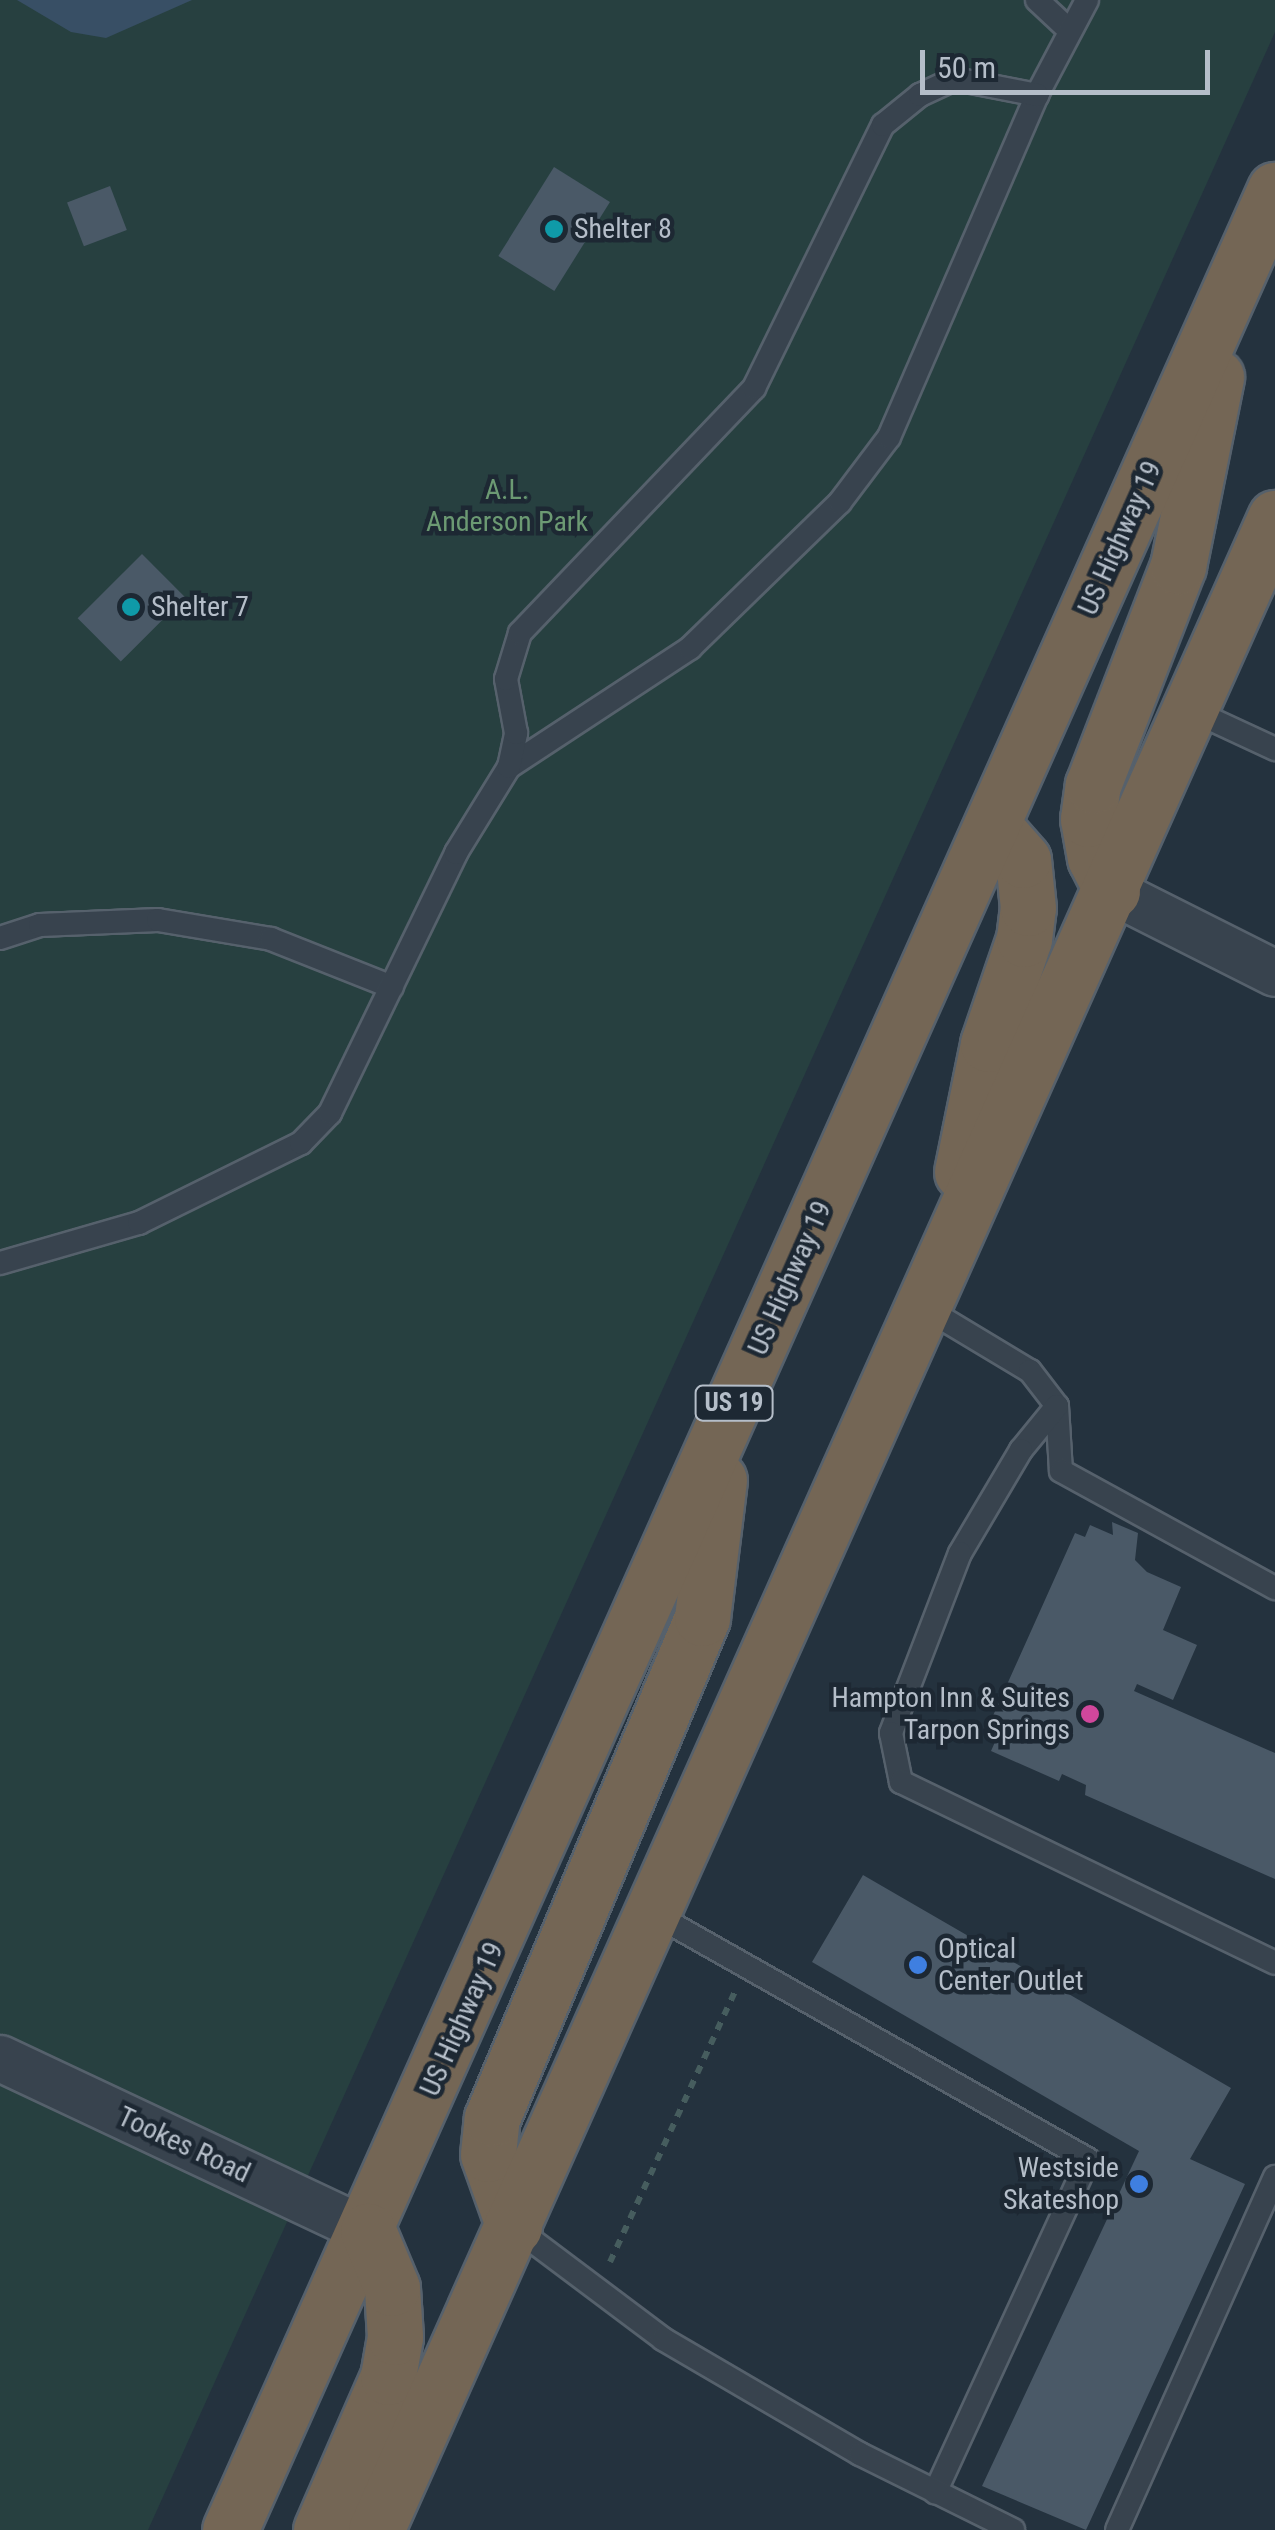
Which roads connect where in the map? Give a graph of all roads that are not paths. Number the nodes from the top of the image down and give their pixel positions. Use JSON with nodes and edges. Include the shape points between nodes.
{"nodes":[{"id":1,"x":1037,"y":0,"type":"edge"},
{"id":2,"x":1087,"y":0,"type":"edge"},
{"id":3,"x":1070,"y":31,"type":"junction"},
{"id":4,"x":1037,"y":95,"type":"junction"},
{"id":5,"x":1275,"y":190,"type":"edge"},
{"id":6,"x":1236,"y":276,"type":"junction"},
{"id":7,"x":1275,"y":518,"type":"edge"},
{"id":8,"x":1191,"y":710,"type":"junction"},
{"id":9,"x":1275,"y":749,"type":"edge"},
{"id":10,"x":509,"y":767,"type":"junction"},
{"id":11,"x":993,"y":826,"type":"junction"},
{"id":12,"x":1112,"y":891,"type":"junction"},
{"id":13,"x":0,"y":938,"type":"edge"},
{"id":14,"x":1275,"y":973,"type":"edge"},
{"id":15,"x":392,"y":988,"type":"junction"},
{"id":16,"x":0,"y":1263,"type":"edge"},
{"id":17,"x":933,"y":1290,"type":"junction"},
{"id":18,"x":1057,"y":1406,"type":"junction"},
{"id":19,"x":726,"y":1422,"type":"junction"},
{"id":20,"x":1275,"y":1588,"type":"edge"},
{"id":21,"x":654,"y":1914,"type":"junction"},
{"id":22,"x":1275,"y":1963,"type":"edge"},
{"id":23,"x":0,"y":2058,"type":"edge"},
{"id":24,"x":1275,"y":2177,"type":"edge"},
{"id":25,"x":514,"y":2226,"type":"junction"},
{"id":26,"x":368,"y":2230,"type":"junction"},
{"id":27,"x":935,"y":2492,"type":"junction"},
{"id":28,"x":230,"y":2530,"type":"edge"},
{"id":29,"x":322,"y":2530,"type":"edge"},
{"id":30,"x":376,"y":2530,"type":"edge"},
{"id":31,"x":1012,"y":2530,"type":"edge"},
{"id":32,"x":1117,"y":2530,"type":"edge"}],
"edges":[{"from":1,"to":3,"type":"lane"},
{"from":2,"to":3,"type":"lane"},
{"from":3,"to":4,"type":"lane"},
{"from":4,"to":10,"type":"lane","via":[[889,437],[840,502],[690,648]]},
{"from":4,"to":10,"type":"lane","via":[[955,79],[883,126],[754,388],[520,633],[506,679],[516,733]]},
{"from":5,"to":6,"type":"highway","name":"US Highway 19","number":"US 19"},
{"from":6,"to":11,"type":"highway","name":"US Highway 19","number":"US 19"},
{"from":6,"to":12,"type":"highway","via":[[1178,566],[1093,785],[1088,819],[1095,858]]},
{"from":7,"to":8,"type":"highway"},
{"from":8,"to":9,"type":"lane"},
{"from":8,"to":12,"type":"highway"},
{"from":10,"to":15,"type":"lane","via":[[456,854]]},
{"from":11,"to":17,"type":"highway","via":[[1023,860],[1024,940],[988,1044]]},
{"from":11,"to":19,"type":"highway","name":"US Highway 19","number":"US 19"},
{"from":12,"to":14,"type":"street"},
{"from":12,"to":17,"type":"highway"},
{"from":13,"to":15,"type":"lane","via":[[40,925],[158,920],[271,939]]},
{"from":15,"to":16,"type":"lane","via":[[330,1114],[301,1143],[139,1223]]},
{"from":17,"to":18,"type":"lane","via":[[1030,1371]]},
{"from":17,"to":21,"type":"highway"},
{"from":18,"to":20,"type":"lane","via":[[1062,1472]]},
{"from":18,"to":22,"type":"lane","via":[[1021,1450],[960,1552],[891,1733],[901,1782]]},
{"from":19,"to":25,"type":"highway","via":[[702,1618],[492,2118],[488,2154]]},
{"from":19,"to":26,"type":"highway","name":"US Highway 19","number":"US 19"},
{"from":21,"to":25,"type":"highway"},
{"from":21,"to":27,"type":"lane","via":[[1088,2160]]},
{"from":23,"to":26,"type":"street","name":"Tookes Road"},
{"from":24,"to":32,"type":"lane"},
{"from":25,"to":27,"type":"lane","via":[[596,2293],[764,2399]]},
{"from":25,"to":30,"type":"highway"},
{"from":26,"to":28,"type":"highway","name":"US Highway 19","number":"US 19"},
{"from":26,"to":29,"type":"highway","via":[[392,2288],[395,2337],[388,2377]]},
{"from":27,"to":31,"type":"lane"}]}
